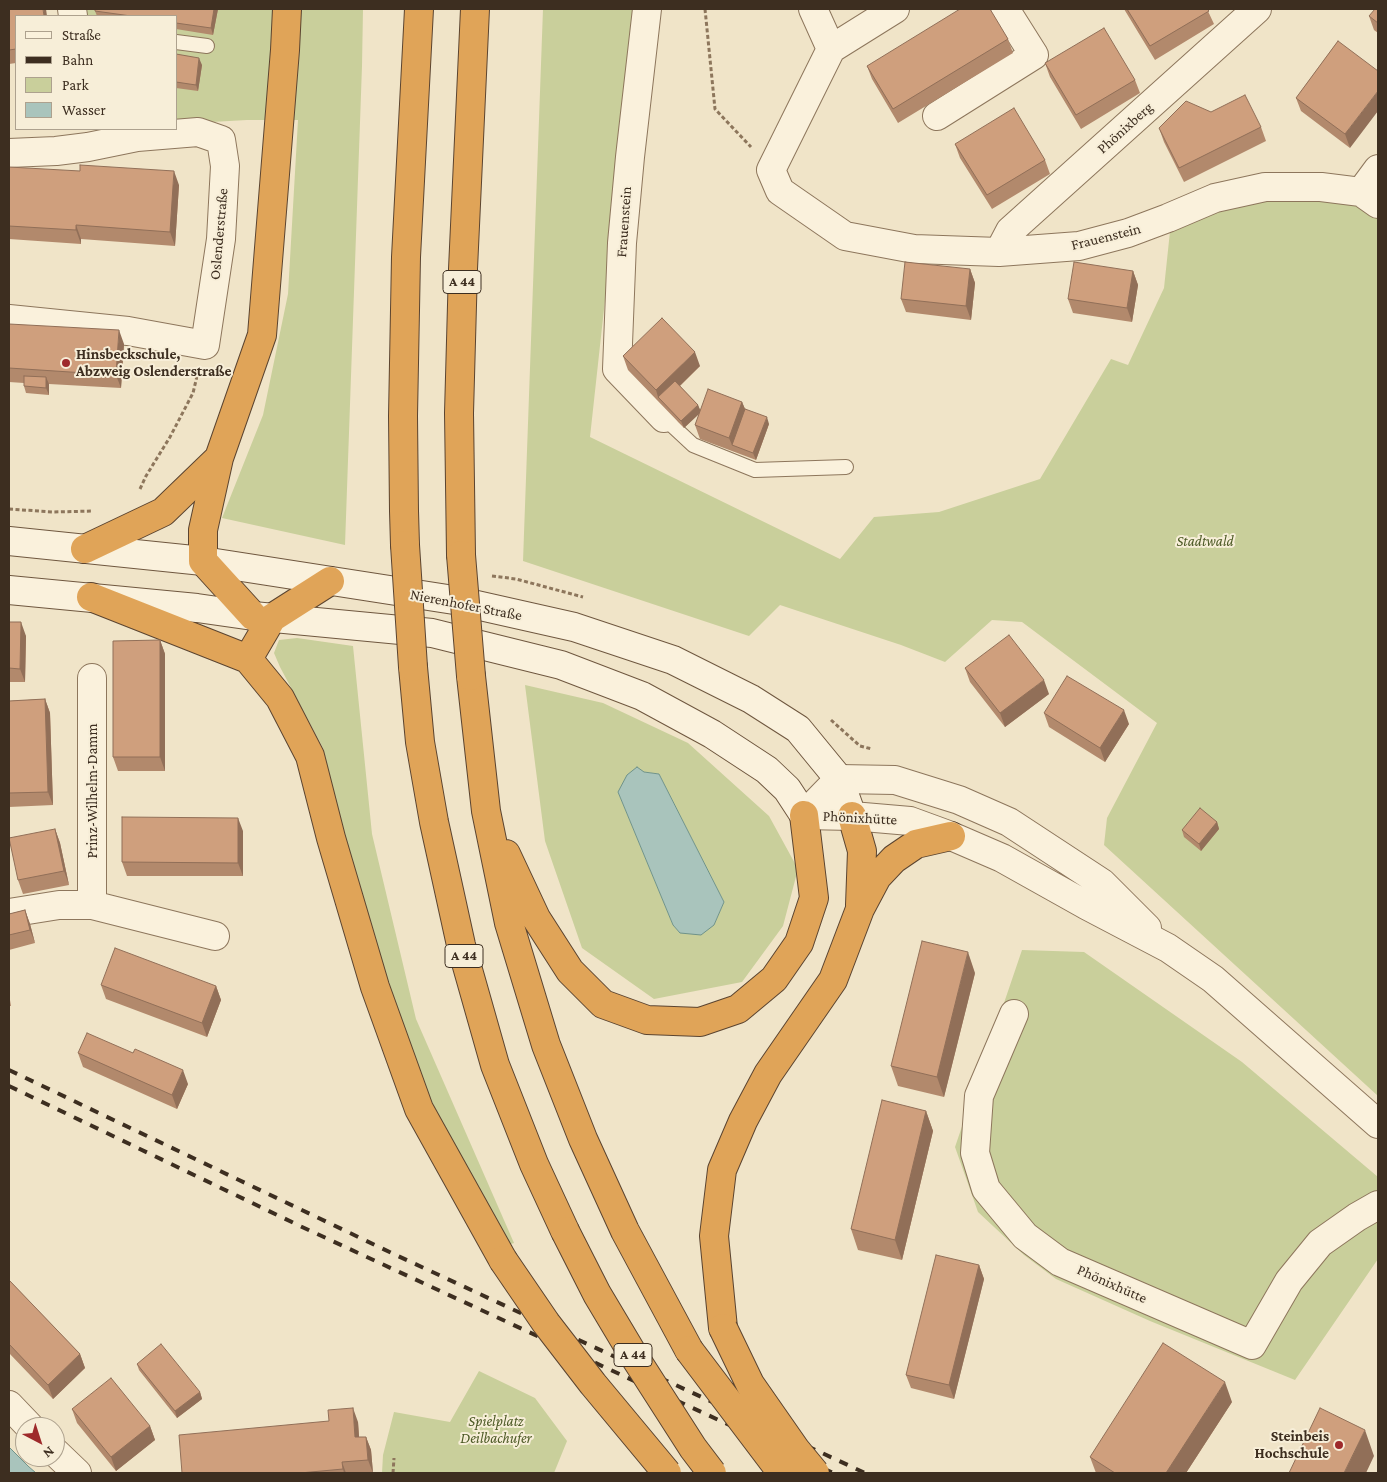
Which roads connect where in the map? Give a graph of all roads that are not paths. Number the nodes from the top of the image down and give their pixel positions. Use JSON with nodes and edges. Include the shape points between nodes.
{"nodes":[{"id":1,"x":287,"y":9,"type":"edge"},
{"id":2,"x":419,"y":9,"type":"edge"},
{"id":3,"x":475,"y":9,"type":"edge"},
{"id":4,"x":647,"y":9,"type":"edge"},
{"id":5,"x":813,"y":9,"type":"edge"},
{"id":6,"x":895,"y":9,"type":"edge"},
{"id":7,"x":1005,"y":9,"type":"edge"},
{"id":8,"x":1257,"y":9,"type":"edge"},
{"id":9,"x":178,"y":42,"type":"edge"},
{"id":10,"x":207,"y":46,"type":"dead end"},
{"id":11,"x":831,"y":48,"type":"junction"},
{"id":12,"x":937,"y":116,"type":"dead end"},
{"id":13,"x":138,"y":133,"type":"edge"},
{"id":14,"x":87,"y":138,"type":"edge"},
{"id":15,"x":9,"y":153,"type":"edge"},
{"id":16,"x":1378,"y":168,"type":"edge"},
{"id":17,"x":1370,"y":198,"type":"edge"},
{"id":18,"x":999,"y":252,"type":"junction"},
{"id":19,"x":9,"y":319,"type":"edge"},
{"id":20,"x":664,"y":418,"type":"joint"},
{"id":21,"x":219,"y":458,"type":"junction"},
{"id":22,"x":846,"y":467,"type":"dead end"},
{"id":23,"x":9,"y":541,"type":"edge"},
{"id":24,"x":85,"y":549,"type":"junction"},
{"id":25,"x":203,"y":561,"type":"junction"},
{"id":26,"x":330,"y":581,"type":"junction"},
{"id":27,"x":9,"y":590,"type":"edge"},
{"id":28,"x":91,"y":597,"type":"junction"},
{"id":29,"x":263,"y":617,"type":"junction"},
{"id":30,"x":248,"y":660,"type":"junction"},
{"id":31,"x":92,"y":678,"type":"dead end"},
{"id":32,"x":838,"y":779,"type":"junction"},
{"id":33,"x":486,"y":811,"type":"junction"},
{"id":34,"x":804,"y":816,"type":"junction"},
{"id":35,"x":852,"y":816,"type":"junction"},
{"id":36,"x":951,"y":836,"type":"junction"},
{"id":37,"x":92,"y":905,"type":"junction"},
{"id":38,"x":860,"y":909,"type":"junction"},
{"id":39,"x":9,"y":913,"type":"edge"},
{"id":40,"x":215,"y":936,"type":"dead end"},
{"id":41,"x":1168,"y":948,"type":"junction"},
{"id":42,"x":1014,"y":1014,"type":"dead end"},
{"id":43,"x":1378,"y":1124,"type":"edge"},
{"id":44,"x":1378,"y":1205,"type":"edge"},
{"id":45,"x":9,"y":1405,"type":"edge"},
{"id":46,"x":20,"y":1417,"type":"edge"},
{"id":47,"x":65,"y":1462,"type":"edge"},
{"id":48,"x":77,"y":1473,"type":"edge"},
{"id":49,"x":668,"y":1473,"type":"edge"},
{"id":50,"x":712,"y":1473,"type":"edge"},
{"id":51,"x":782,"y":1473,"type":"edge"},
{"id":52,"x":816,"y":1473,"type":"edge"}],
"edges":[{"from":1,"to":21,"type":"highway","via":[[262,335]]},
{"from":2,"to":50,"type":"highway","number":"A 44","bridge":true,"via":[[406,257],[404,510],[413,667],[420,742],[432,813],[460,945],[495,1065],[534,1164],[598,1294],[634,1356]]},
{"from":3,"to":33,"type":"highway","number":"A 44","bridge":true,"via":[[459,413],[460,555]]},
{"from":4,"to":20,"type":"street","name":"Frauenstein","via":[[622,243],[617,369]]},
{"from":5,"to":11,"type":"street"},
{"from":6,"to":11,"type":"street"},
{"from":7,"to":12,"type":"street","via":[[1034,55]]},
{"from":8,"to":18,"type":"street","name":"Phönixberg","via":[[1010,232]]},
{"from":9,"to":10,"type":"lane"},
{"from":11,"to":18,"type":"street","name":"Frauenstein","via":[[771,170],[780,191],[845,236],[914,249]]},
{"from":13,"to":14,"type":"street","name":"Oslenderstraße"},
{"from":13,"to":19,"type":"street","name":"Oslenderstraße","via":[[198,132],[221,140],[225,166],[221,238],[205,345],[128,331]]},
{"from":14,"to":15,"type":"street","name":"Oslenderstraße","via":[[56,151]]},
{"from":16,"to":17,"type":"street","name":"Frauenstein"},
{"from":17,"to":18,"type":"street","name":"Frauenstein","via":[[1321,187],[1265,186],[1215,198],[1128,233],[1079,246]]},
{"from":20,"to":22,"type":"lane","via":[[693,445],[755,470]]},
{"from":21,"to":24,"type":"highway","via":[[163,512]]},
{"from":21,"to":25,"type":"highway","via":[[203,530]]},
{"from":23,"to":24,"type":"street","name":"Nierenhofer Straße"},
{"from":24,"to":25,"type":"street","name":"Nierenhofer Straße"},
{"from":25,"to":26,"type":"street","name":"Nierenhofer Straße"},
{"from":25,"to":29,"type":"highway"},
{"from":26,"to":29,"type":"highway"},
{"from":26,"to":32,"type":"street","name":"Nierenhofer Straße","via":[[454,600],[556,623],[673,660],[751,698],[798,729]]},
{"from":27,"to":28,"type":"street"},
{"from":28,"to":29,"type":"street"},
{"from":28,"to":30,"type":"highway"},
{"from":29,"to":30,"type":"highway"},
{"from":29,"to":34,"type":"street","via":[[432,633],[561,665],[642,696],[712,734],[766,770],[787,789]]},
{"from":30,"to":49,"type":"highway","bridge":true,"via":[[280,698],[310,756],[375,987],[419,1109],[503,1260],[546,1323]]},
{"from":31,"to":37,"type":"street","name":"Prinz-Wilhelm-Damm"},
{"from":32,"to":34,"type":"street","name":"Phönixhütte"},
{"from":32,"to":35,"type":"street","name":"Nierenhofer Straße"},
{"from":32,"to":41,"type":"street","name":"Phönixhütte","via":[[895,780],[959,800],[1008,822],[1102,883]]},
{"from":33,"to":34,"type":"highway","via":[[536,918],[570,971],[603,1004],[647,1020],[700,1022],[738,1009],[774,979],[799,943],[814,898]]},
{"from":33,"to":51,"type":"highway","number":"A 44","bridge":true,"via":[[509,923],[546,1045],[583,1139],[625,1231],[689,1350]]},
{"from":34,"to":35,"type":"street","name":"Phönixhütte"},
{"from":35,"to":36,"type":"street","name":"Phönixhütte","via":[[910,821]]},
{"from":35,"to":38,"type":"highway","via":[[862,851]]},
{"from":36,"to":38,"type":"highway","via":[[916,844],[894,859],[877,877]]},
{"from":36,"to":41,"type":"street","name":"Phönixhütte","via":[[1002,858]]},
{"from":37,"to":39,"type":"street","via":[[59,905]]},
{"from":37,"to":40,"type":"street"},
{"from":38,"to":52,"type":"highway","bridge":true,"via":[[833,980],[768,1074],[743,1121],[722,1170],[714,1236],[723,1328],[750,1384]]},
{"from":41,"to":43,"type":"street","name":"Phönixhütte","via":[[1213,978]]},
{"from":42,"to":44,"type":"street","name":"Phönixhütte","via":[[978,1096],[975,1153],[986,1189],[1025,1236],[1060,1262],[1252,1345],[1290,1281],[1320,1243]]},
{"from":45,"to":46,"type":"street"},
{"from":47,"to":48,"type":"street"}]}
